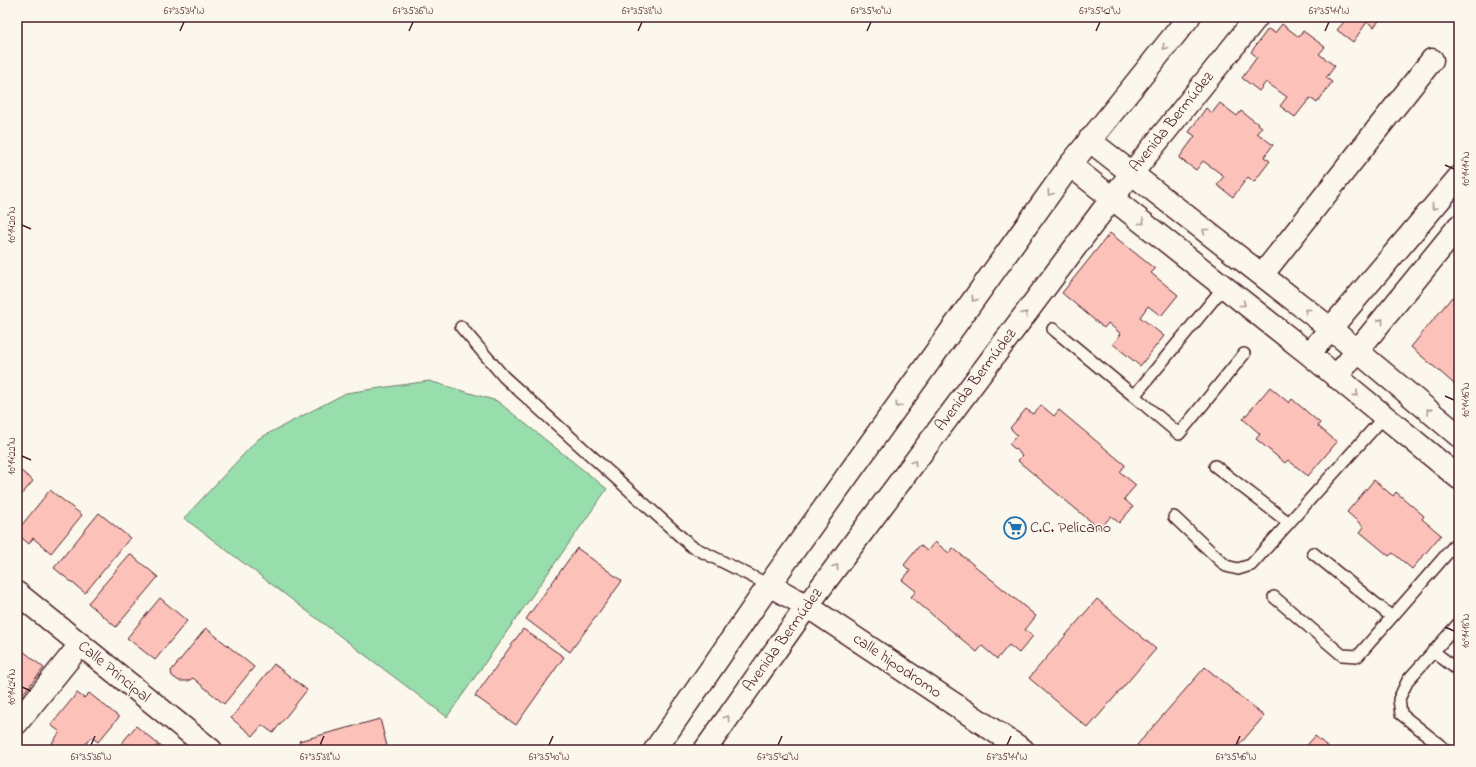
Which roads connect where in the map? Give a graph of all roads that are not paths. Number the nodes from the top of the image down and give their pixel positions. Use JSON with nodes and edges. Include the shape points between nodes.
{"nodes":[{"id":1,"x":1189,"y":17,"type":"edge"},
{"id":2,"x":1257,"y":17,"type":"edge"},
{"id":3,"x":1432,"y":60,"type":"dead end"},
{"id":4,"x":1089,"y":140,"type":"junction"},
{"id":5,"x":1070,"y":165,"type":"junction"},
{"id":6,"x":1131,"y":174,"type":"junction"},
{"id":7,"x":1459,"y":177,"type":"edge"},
{"id":8,"x":1112,"y":198,"type":"junction"},
{"id":9,"x":1459,"y":226,"type":"edge"},
{"id":10,"x":1262,"y":275,"type":"junction"},
{"id":11,"x":1223,"y":288,"type":"junction"},
{"id":12,"x":461,"y":327,"type":"dead end"},
{"id":13,"x":1053,"y":328,"type":"dead end"},
{"id":14,"x":1331,"y":329,"type":"junction"},
{"id":15,"x":1357,"y":351,"type":"junction"},
{"id":16,"x":1244,"y":354,"type":"dead end"},
{"id":17,"x":1309,"y":354,"type":"junction"},
{"id":18,"x":1336,"y":377,"type":"junction"},
{"id":19,"x":1134,"y":396,"type":"junction"},
{"id":20,"x":1384,"y":417,"type":"junction"},
{"id":21,"x":1459,"y":436,"type":"edge"},
{"id":22,"x":1215,"y":466,"type":"dead end"},
{"id":23,"x":1459,"y":478,"type":"edge"},
{"id":24,"x":1174,"y":518,"type":"dead end"},
{"id":25,"x":1289,"y":524,"type":"junction"},
{"id":26,"x":1459,"y":540,"type":"edge"},
{"id":27,"x":1313,"y":553,"type":"dead end"},
{"id":28,"x":769,"y":585,"type":"junction"},
{"id":29,"x":17,"y":593,"type":"edge"},
{"id":30,"x":1274,"y":597,"type":"dead end"},
{"id":31,"x":807,"y":606,"type":"junction"},
{"id":32,"x":1392,"y":617,"type":"junction"},
{"id":33,"x":1459,"y":623,"type":"edge"},
{"id":34,"x":80,"y":645,"type":"junction"},
{"id":35,"x":1433,"y":651,"type":"junction"},
{"id":36,"x":1459,"y":671,"type":"edge"},
{"id":37,"x":17,"y":723,"type":"edge"},
{"id":38,"x":211,"y":750,"type":"edge"},
{"id":39,"x":655,"y":750,"type":"edge"},
{"id":40,"x":705,"y":750,"type":"edge"},
{"id":41,"x":1023,"y":750,"type":"edge"},
{"id":42,"x":1446,"y":750,"type":"edge"}],
"edges":[{"from":1,"to":4,"type":"street","one_way":true},
{"from":2,"to":6,"type":"street","name":"Avenida Bermúdez"},
{"from":3,"to":10,"type":"street"},
{"from":4,"to":5,"type":"street"},
{"from":4,"to":6,"type":"street"},
{"from":5,"to":8,"type":"street"},
{"from":5,"to":28,"type":"street","one_way":true},
{"from":6,"to":8,"type":"street","name":"Avenida Bermúdez"},
{"from":10,"to":6,"type":"street","one_way":true},
{"from":7,"to":14,"type":"street","one_way":true},
{"from":8,"to":11,"type":"street","one_way":true},
{"from":31,"to":8,"type":"street","name":"Avenida Bermúdez","one_way":true},
{"from":15,"to":9,"type":"street","one_way":true},
{"from":14,"to":10,"type":"street","one_way":true},
{"from":11,"to":17,"type":"street","one_way":true},
{"from":11,"to":19,"type":"lane"},
{"from":12,"to":28,"type":"lane","via":[[504,377],[691,546]]},
{"from":13,"to":19,"type":"lane"},
{"from":14,"to":15,"type":"street"},
{"from":14,"to":17,"type":"street"},
{"from":15,"to":18,"type":"street"},
{"from":21,"to":15,"type":"street","one_way":true},
{"from":16,"to":19,"type":"lane","via":[[1179,434]]},
{"from":17,"to":18,"type":"street"},
{"from":18,"to":20,"type":"street","one_way":true},
{"from":20,"to":23,"type":"street"},
{"from":20,"to":25,"type":"lane"},
{"from":22,"to":25,"type":"lane"},
{"from":24,"to":25,"type":"lane","via":[[1226,566],[1238,569],[1251,565]]},
{"from":26,"to":32,"type":"lane"},
{"from":27,"to":32,"type":"lane"},
{"from":28,"to":31,"type":"street","name":"calle hipodromo"},
{"from":28,"to":39,"type":"street"},
{"from":29,"to":34,"type":"street","name":"Calle Principal"},
{"from":30,"to":32,"type":"lane","via":[[1342,655],[1358,656]]},
{"from":40,"to":31,"type":"street","name":"Avenida Bermúdez","one_way":true},
{"from":31,"to":41,"type":"street","name":"calle hipodromo"},
{"from":33,"to":35,"type":"lane"},
{"from":34,"to":37,"type":"street"},
{"from":34,"to":38,"type":"street","name":"Calle Principal"},
{"from":35,"to":36,"type":"lane"},
{"from":35,"to":42,"type":"lane","via":[[1408,680],[1400,699],[1400,707],[1401,714]]}]}
